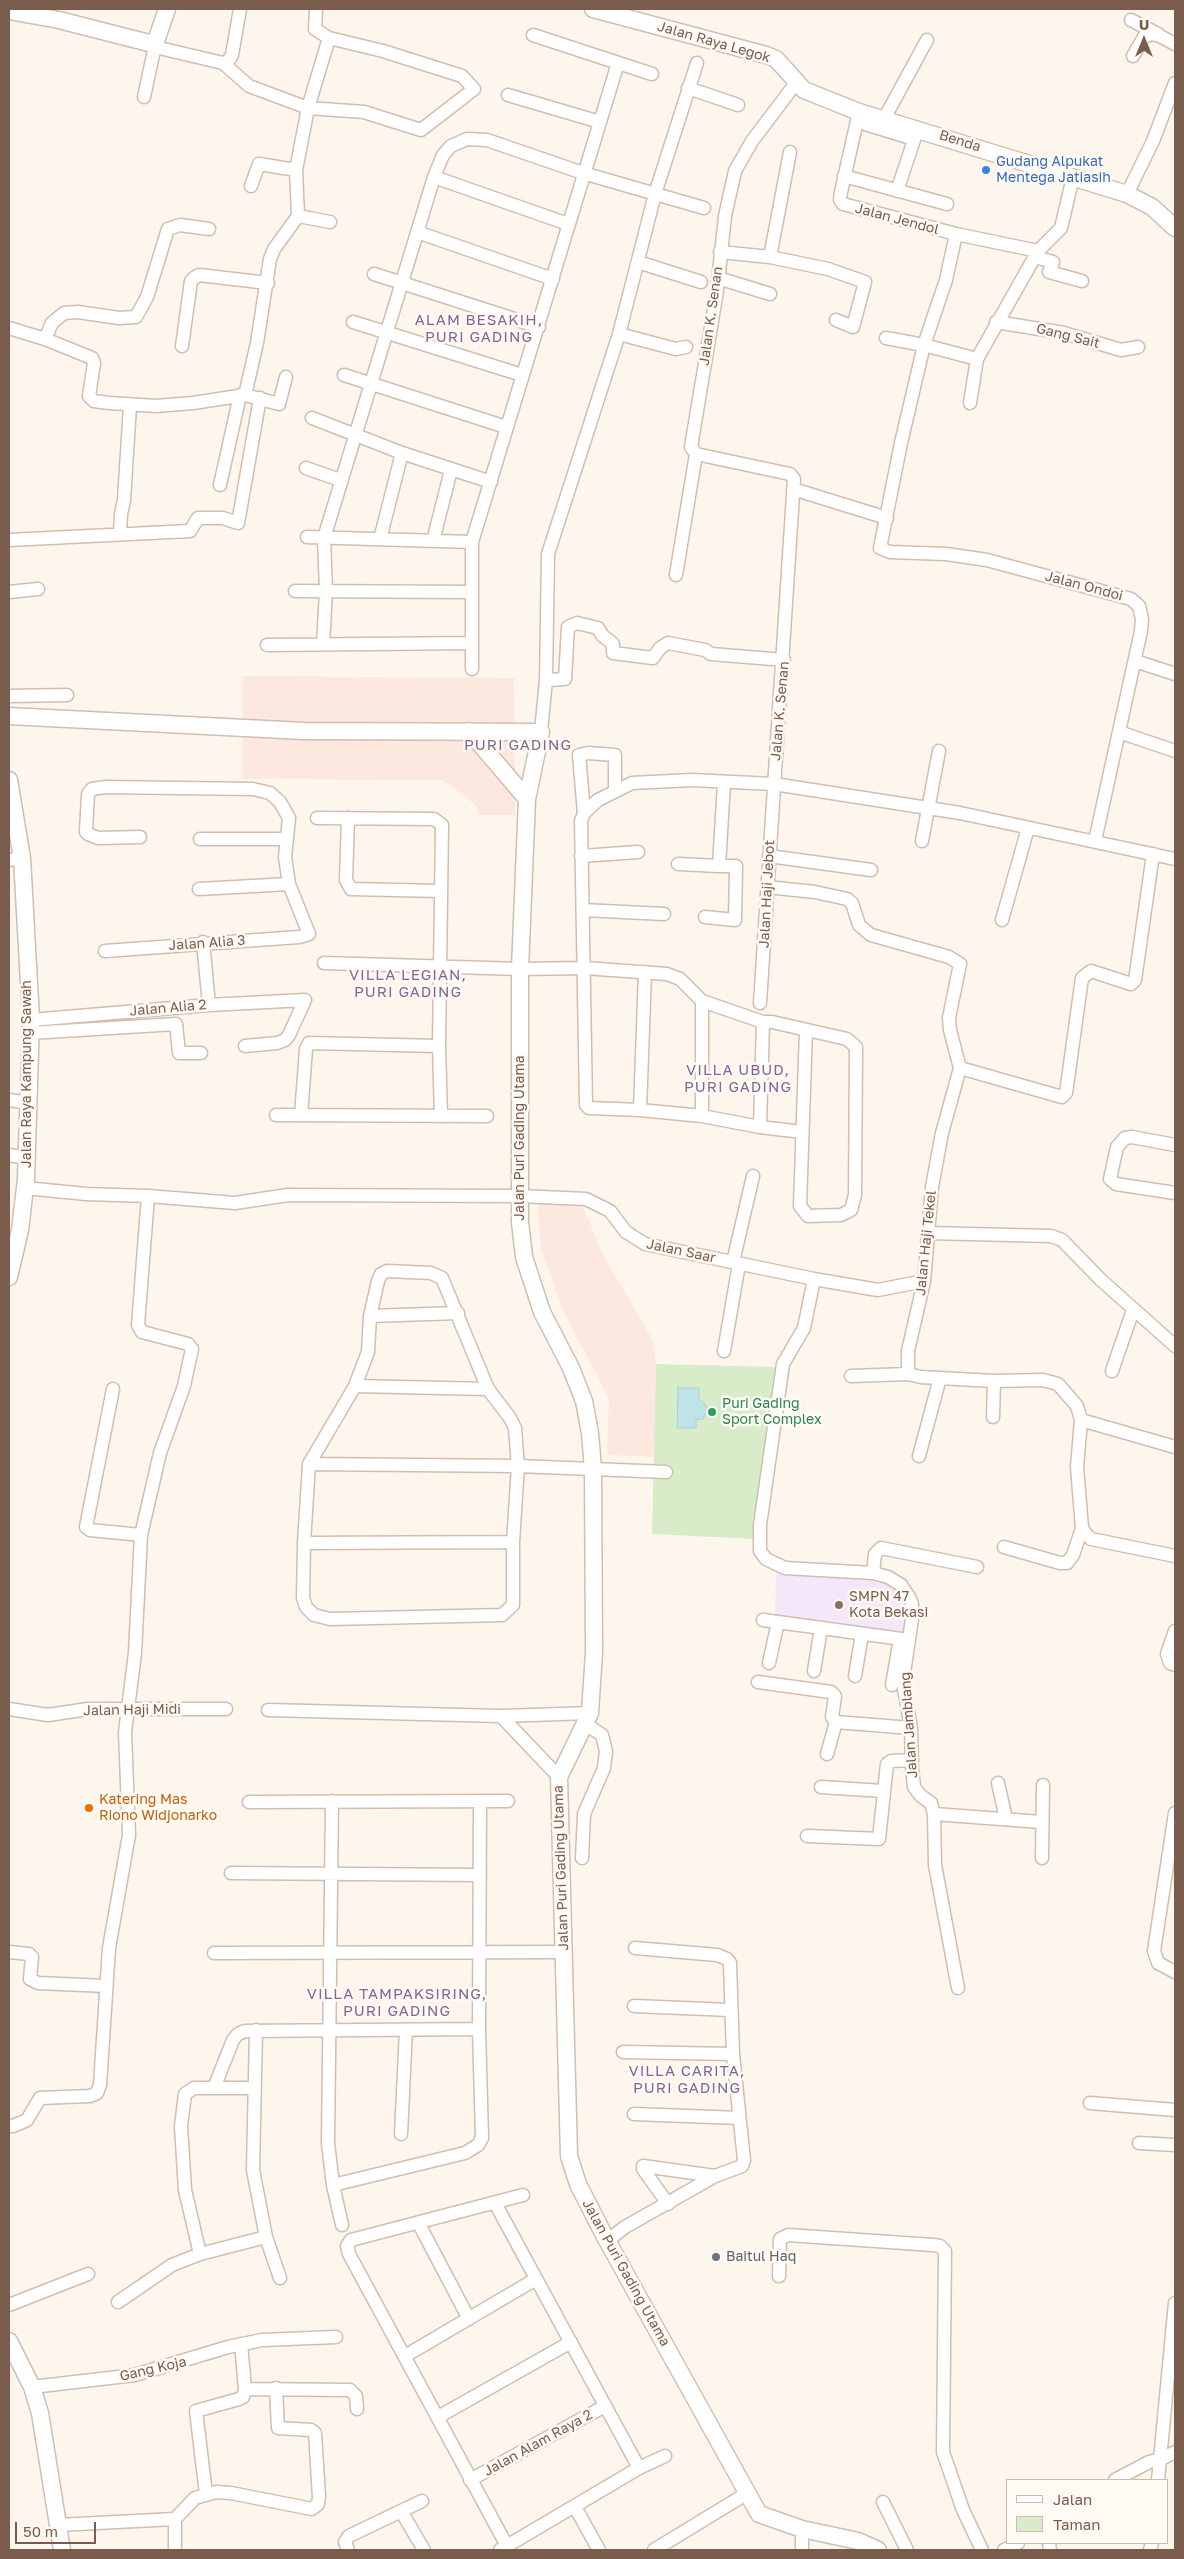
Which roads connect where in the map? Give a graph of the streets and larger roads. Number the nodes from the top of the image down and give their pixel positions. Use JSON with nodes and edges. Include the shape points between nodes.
{"nodes":[{"id":1,"x":167,"y":9,"type":"edge"},
{"id":2,"x":240,"y":9,"type":"edge"},
{"id":3,"x":316,"y":9,"type":"edge"},
{"id":4,"x":593,"y":9,"type":"edge"},
{"id":5,"x":9,"y":11,"type":"edge"},
{"id":6,"x":1132,"y":20,"type":"dead end"},
{"id":7,"x":533,"y":34,"type":"dead end"},
{"id":8,"x":1158,"y":35,"type":"junction"},
{"id":9,"x":329,"y":38,"type":"junction"},
{"id":10,"x":927,"y":40,"type":"dead end"},
{"id":11,"x":155,"y":44,"type":"junction"},
{"id":12,"x":1175,"y":44,"type":"edge"},
{"id":13,"x":1133,"y":56,"type":"dead end"},
{"id":14,"x":223,"y":63,"type":"junction"},
{"id":15,"x":618,"y":63,"type":"junction"},
{"id":16,"x":697,"y":63,"type":"dead end"},
{"id":17,"x":652,"y":74,"type":"dead end"},
{"id":18,"x":796,"y":83,"type":"junction"},
{"id":19,"x":1175,"y":83,"type":"edge"},
{"id":20,"x":688,"y":88,"type":"junction"},
{"id":21,"x":508,"y":95,"type":"dead end"},
{"id":22,"x":144,"y":97,"type":"dead end"},
{"id":23,"x":822,"y":98,"type":"joint"},
{"id":24,"x":738,"y":105,"type":"dead end"},
{"id":25,"x":308,"y":108,"type":"junction"},
{"id":26,"x":862,"y":118,"type":"junction"},
{"id":27,"x":884,"y":119,"type":"junction"},
{"id":28,"x":600,"y":122,"type":"junction"},
{"id":29,"x":916,"y":133,"type":"junction"},
{"id":30,"x":790,"y":152,"type":"dead end"},
{"id":31,"x":296,"y":170,"type":"junction"},
{"id":32,"x":583,"y":173,"type":"junction"},
{"id":33,"x":844,"y":176,"type":"junction"},
{"id":34,"x":434,"y":177,"type":"junction"},
{"id":35,"x":1073,"y":177,"type":"junction"},
{"id":36,"x":251,"y":186,"type":"dead end"},
{"id":37,"x":898,"y":191,"type":"junction"},
{"id":38,"x":655,"y":194,"type":"junction"},
{"id":39,"x":1127,"y":194,"type":"junction"},
{"id":40,"x":947,"y":204,"type":"dead end"},
{"id":41,"x":704,"y":208,"type":"dead end"},
{"id":42,"x":298,"y":216,"type":"junction"},
{"id":43,"x":330,"y":222,"type":"dead end"},
{"id":44,"x":568,"y":224,"type":"junction"},
{"id":45,"x":1175,"y":228,"type":"edge"},
{"id":46,"x":209,"y":229,"type":"dead end"},
{"id":47,"x":417,"y":232,"type":"junction"},
{"id":48,"x":956,"y":234,"type":"junction"},
{"id":49,"x":720,"y":252,"type":"junction"},
{"id":50,"x":1036,"y":254,"type":"junction"},
{"id":51,"x":770,"y":257,"type":"junction"},
{"id":52,"x":638,"y":262,"type":"junction"},
{"id":53,"x":374,"y":274,"type":"dead end"},
{"id":54,"x":718,"y":278,"type":"junction"},
{"id":55,"x":553,"y":279,"type":"junction"},
{"id":56,"x":1082,"y":281,"type":"dead end"},
{"id":57,"x":700,"y":282,"type":"dead end"},
{"id":58,"x":268,"y":283,"type":"junction"},
{"id":59,"x":401,"y":283,"type":"junction"},
{"id":60,"x":770,"y":294,"type":"dead end"},
{"id":61,"x":836,"y":320,"type":"dead end"},
{"id":62,"x":353,"y":322,"type":"dead end"},
{"id":63,"x":996,"y":322,"type":"junction"},
{"id":64,"x":539,"y":327,"type":"junction"},
{"id":65,"x":9,"y":328,"type":"edge"},
{"id":66,"x":386,"y":333,"type":"junction"},
{"id":67,"x":620,"y":334,"type":"junction"},
{"id":68,"x":45,"y":338,"type":"junction"},
{"id":69,"x":886,"y":338,"type":"dead end"},
{"id":70,"x":924,"y":345,"type":"junction"},
{"id":71,"x":182,"y":346,"type":"dead end"},
{"id":72,"x":1138,"y":347,"type":"dead end"},
{"id":73,"x":686,"y":348,"type":"dead end"},
{"id":74,"x":977,"y":358,"type":"junction"},
{"id":75,"x":344,"y":375,"type":"dead end"},
{"id":76,"x":522,"y":375,"type":"junction"},
{"id":77,"x":286,"y":377,"type":"dead end"},
{"id":78,"x":370,"y":384,"type":"junction"},
{"id":79,"x":243,"y":395,"type":"junction"},
{"id":80,"x":260,"y":398,"type":"junction"},
{"id":81,"x":970,"y":403,"type":"dead end"},
{"id":82,"x":130,"y":406,"type":"junction"},
{"id":83,"x":312,"y":418,"type":"dead end"},
{"id":84,"x":506,"y":427,"type":"junction"},
{"id":85,"x":355,"y":436,"type":"junction"},
{"id":86,"x":402,"y":454,"type":"junction"},
{"id":87,"x":696,"y":454,"type":"junction"},
{"id":88,"x":306,"y":468,"type":"dead end"},
{"id":89,"x":451,"y":470,"type":"junction"},
{"id":90,"x":340,"y":480,"type":"junction"},
{"id":91,"x":491,"y":482,"type":"junction"},
{"id":92,"x":220,"y":486,"type":"dead end"},
{"id":93,"x":793,"y":489,"type":"junction"},
{"id":94,"x":887,"y":518,"type":"junction"},
{"id":95,"x":120,"y":534,"type":"junction"},
{"id":96,"x":308,"y":537,"type":"dead end"},
{"id":97,"x":324,"y":538,"type":"junction"},
{"id":98,"x":380,"y":539,"type":"junction"},
{"id":99,"x":9,"y":540,"type":"edge"},
{"id":100,"x":433,"y":541,"type":"junction"},
{"id":101,"x":472,"y":542,"type":"junction"},
{"id":102,"x":676,"y":575,"type":"dead end"},
{"id":103,"x":38,"y":589,"type":"dead end"},
{"id":104,"x":295,"y":591,"type":"dead end"},
{"id":105,"x":326,"y":591,"type":"junction"},
{"id":106,"x":9,"y":592,"type":"edge"},
{"id":107,"x":472,"y":592,"type":"junction"},
{"id":108,"x":471,"y":643,"type":"junction"},
{"id":109,"x":323,"y":644,"type":"junction"},
{"id":110,"x":267,"y":645,"type":"dead end"},
{"id":111,"x":784,"y":660,"type":"junction"},
{"id":112,"x":1135,"y":661,"type":"junction"},
{"id":113,"x":472,"y":669,"type":"dead end"},
{"id":114,"x":1175,"y":674,"type":"edge"},
{"id":115,"x":546,"y":680,"type":"junction"},
{"id":116,"x":67,"y":695,"type":"dead end"},
{"id":117,"x":9,"y":696,"type":"edge"},
{"id":118,"x":9,"y":716,"type":"edge"},
{"id":119,"x":469,"y":731,"type":"junction"},
{"id":120,"x":542,"y":732,"type":"junction"},
{"id":121,"x":1119,"y":732,"type":"junction"},
{"id":122,"x":939,"y":751,"type":"dead end"},
{"id":123,"x":1175,"y":751,"type":"edge"},
{"id":124,"x":9,"y":780,"type":"edge"},
{"id":125,"x":724,"y":783,"type":"junction"},
{"id":126,"x":774,"y":784,"type":"junction"},
{"id":127,"x":615,"y":790,"type":"junction"},
{"id":128,"x":527,"y":799,"type":"junction"},
{"id":129,"x":927,"y":807,"type":"junction"},
{"id":130,"x":584,"y":813,"type":"junction"},
{"id":131,"x":317,"y":818,"type":"dead end"},
{"id":132,"x":348,"y":818,"type":"junction"},
{"id":133,"x":1028,"y":828,"type":"junction"},
{"id":134,"x":140,"y":837,"type":"dead end"},
{"id":135,"x":200,"y":839,"type":"dead end"},
{"id":136,"x":286,"y":839,"type":"junction"},
{"id":137,"x":1095,"y":841,"type":"junction"},
{"id":138,"x":922,"y":842,"type":"dead end"},
{"id":139,"x":638,"y":852,"type":"dead end"},
{"id":140,"x":1153,"y":854,"type":"junction"},
{"id":141,"x":581,"y":856,"type":"junction"},
{"id":142,"x":769,"y":856,"type":"junction"},
{"id":143,"x":15,"y":859,"type":"edge"},
{"id":144,"x":1175,"y":859,"type":"edge"},
{"id":145,"x":678,"y":864,"type":"dead end"},
{"id":146,"x":720,"y":866,"type":"junction"},
{"id":147,"x":871,"y":870,"type":"dead end"},
{"id":148,"x":288,"y":884,"type":"junction"},
{"id":149,"x":767,"y":887,"type":"junction"},
{"id":150,"x":199,"y":889,"type":"dead end"},
{"id":151,"x":442,"y":891,"type":"junction"},
{"id":152,"x":583,"y":910,"type":"junction"},
{"id":153,"x":664,"y":914,"type":"dead end"},
{"id":154,"x":705,"y":917,"type":"dead end"},
{"id":155,"x":1002,"y":920,"type":"dead end"},
{"id":156,"x":203,"y":942,"type":"junction"},
{"id":157,"x":105,"y":951,"type":"dead end"},
{"id":158,"x":324,"y":963,"type":"dead end"},
{"id":159,"x":440,"y":967,"type":"junction"},
{"id":160,"x":580,"y":968,"type":"junction"},
{"id":161,"x":520,"y":969,"type":"junction"},
{"id":162,"x":644,"y":972,"type":"junction"},
{"id":163,"x":702,"y":1002,"type":"junction"},
{"id":164,"x":760,"y":1004,"type":"dead end"},
{"id":165,"x":209,"y":1005,"type":"junction"},
{"id":166,"x":763,"y":1022,"type":"junction"},
{"id":167,"x":30,"y":1027,"type":"junction"},
{"id":168,"x":806,"y":1030,"type":"junction"},
{"id":169,"x":245,"y":1046,"type":"dead end"},
{"id":170,"x":439,"y":1046,"type":"junction"},
{"id":171,"x":201,"y":1053,"type":"dead end"},
{"id":172,"x":960,"y":1068,"type":"junction"},
{"id":173,"x":9,"y":1100,"type":"edge"},
{"id":174,"x":29,"y":1103,"type":"junction"},
{"id":175,"x":640,"y":1110,"type":"junction"},
{"id":176,"x":276,"y":1115,"type":"dead end"},
{"id":177,"x":301,"y":1115,"type":"junction"},
{"id":178,"x":441,"y":1115,"type":"junction"},
{"id":179,"x":487,"y":1116,"type":"dead end"},
{"id":180,"x":702,"y":1116,"type":"junction"},
{"id":181,"x":760,"y":1127,"type":"junction"},
{"id":182,"x":802,"y":1132,"type":"junction"},
{"id":183,"x":1175,"y":1145,"type":"edge"},
{"id":184,"x":9,"y":1155,"type":"edge"},
{"id":185,"x":27,"y":1158,"type":"junction"},
{"id":186,"x":753,"y":1176,"type":"dead end"},
{"id":187,"x":25,"y":1188,"type":"junction"},
{"id":188,"x":1175,"y":1192,"type":"edge"},
{"id":189,"x":148,"y":1196,"type":"junction"},
{"id":190,"x":518,"y":1196,"type":"junction"},
{"id":191,"x":14,"y":1228,"type":"edge"},
{"id":192,"x":928,"y":1233,"type":"junction"},
{"id":193,"x":736,"y":1263,"type":"junction"},
{"id":194,"x":9,"y":1277,"type":"edge"},
{"id":195,"x":814,"y":1279,"type":"junction"},
{"id":196,"x":924,"y":1281,"type":"junction"},
{"id":197,"x":1133,"y":1310,"type":"junction"},
{"id":198,"x":458,"y":1314,"type":"junction"},
{"id":199,"x":370,"y":1316,"type":"junction"},
{"id":200,"x":1175,"y":1346,"type":"edge"},
{"id":201,"x":724,"y":1351,"type":"dead end"},
{"id":202,"x":1112,"y":1371,"type":"dead end"},
{"id":203,"x":908,"y":1374,"type":"junction"},
{"id":204,"x":851,"y":1376,"type":"dead end"},
{"id":205,"x":940,"y":1378,"type":"junction"},
{"id":206,"x":994,"y":1381,"type":"junction"},
{"id":207,"x":355,"y":1386,"type":"junction"},
{"id":208,"x":488,"y":1389,"type":"junction"},
{"id":209,"x":113,"y":1390,"type":"dead end"},
{"id":210,"x":993,"y":1417,"type":"dead end"},
{"id":211,"x":1081,"y":1420,"type":"junction"},
{"id":212,"x":1175,"y":1447,"type":"edge"},
{"id":213,"x":919,"y":1456,"type":"dead end"},
{"id":214,"x":310,"y":1464,"type":"junction"},
{"id":215,"x":518,"y":1466,"type":"junction"},
{"id":216,"x":593,"y":1468,"type":"junction"},
{"id":217,"x":666,"y":1472,"type":"dead end"},
{"id":218,"x":1082,"y":1528,"type":"junction"},
{"id":219,"x":142,"y":1535,"type":"junction"},
{"id":220,"x":304,"y":1542,"type":"junction"},
{"id":221,"x":513,"y":1542,"type":"junction"},
{"id":222,"x":1004,"y":1547,"type":"dead end"},
{"id":223,"x":1175,"y":1556,"type":"edge"},
{"id":224,"x":977,"y":1567,"type":"dead end"},
{"id":225,"x":873,"y":1573,"type":"junction"},
{"id":226,"x":763,"y":1620,"type":"dead end"},
{"id":227,"x":778,"y":1622,"type":"junction"},
{"id":228,"x":821,"y":1628,"type":"junction"},
{"id":229,"x":1175,"y":1631,"type":"edge"},
{"id":230,"x":862,"y":1634,"type":"junction"},
{"id":231,"x":905,"y":1640,"type":"junction"},
{"id":232,"x":769,"y":1663,"type":"dead end"},
{"id":233,"x":1175,"y":1666,"type":"edge"},
{"id":234,"x":814,"y":1670,"type":"dead end"},
{"id":235,"x":854,"y":1676,"type":"dead end"},
{"id":236,"x":758,"y":1682,"type":"dead end"},
{"id":237,"x":892,"y":1685,"type":"dead end"},
{"id":238,"x":9,"y":1709,"type":"edge"},
{"id":239,"x":127,"y":1709,"type":"junction"},
{"id":240,"x":226,"y":1709,"type":"dead end"},
{"id":241,"x":268,"y":1710,"type":"dead end"},
{"id":242,"x":501,"y":1716,"type":"junction"},
{"id":243,"x":587,"y":1718,"type":"junction"},
{"id":244,"x":836,"y":1722,"type":"junction"},
{"id":245,"x":912,"y":1728,"type":"junction"},
{"id":246,"x":827,"y":1754,"type":"dead end"},
{"id":247,"x":912,"y":1760,"type":"junction"},
{"id":248,"x":559,"y":1778,"type":"junction"},
{"id":249,"x":998,"y":1783,"type":"dead end"},
{"id":250,"x":1043,"y":1785,"type":"dead end"},
{"id":251,"x":821,"y":1788,"type":"dead end"},
{"id":252,"x":883,"y":1791,"type":"junction"},
{"id":253,"x":332,"y":1801,"type":"junction"},
{"id":254,"x":480,"y":1801,"type":"junction"},
{"id":255,"x":508,"y":1801,"type":"dead end"},
{"id":256,"x":249,"y":1802,"type":"dead end"},
{"id":257,"x":1175,"y":1813,"type":"edge"},
{"id":258,"x":934,"y":1814,"type":"junction"},
{"id":259,"x":1006,"y":1819,"type":"junction"},
{"id":260,"x":1042,"y":1822,"type":"junction"},
{"id":261,"x":807,"y":1836,"type":"dead end"},
{"id":262,"x":582,"y":1858,"type":"dead end"},
{"id":263,"x":1042,"y":1858,"type":"dead end"},
{"id":264,"x":231,"y":1873,"type":"dead end"},
{"id":265,"x":330,"y":1874,"type":"junction"},
{"id":266,"x":480,"y":1875,"type":"junction"},
{"id":267,"x":635,"y":1948,"type":"dead end"},
{"id":268,"x":9,"y":1952,"type":"edge"},
{"id":269,"x":214,"y":1952,"type":"dead end"},
{"id":270,"x":478,"y":1952,"type":"junction"},
{"id":271,"x":564,"y":1952,"type":"junction"},
{"id":272,"x":329,"y":1953,"type":"junction"},
{"id":273,"x":1175,"y":1972,"type":"edge"},
{"id":274,"x":106,"y":1986,"type":"junction"},
{"id":275,"x":958,"y":1988,"type":"dead end"},
{"id":276,"x":634,"y":2006,"type":"dead end"},
{"id":277,"x":730,"y":2010,"type":"junction"},
{"id":278,"x":479,"y":2029,"type":"junction"},
{"id":279,"x":256,"y":2030,"type":"junction"},
{"id":280,"x":330,"y":2030,"type":"junction"},
{"id":281,"x":406,"y":2030,"type":"junction"},
{"id":282,"x":623,"y":2052,"type":"dead end"},
{"id":283,"x":732,"y":2054,"type":"junction"},
{"id":284,"x":214,"y":2088,"type":"junction"},
{"id":285,"x":253,"y":2088,"type":"junction"},
{"id":286,"x":1090,"y":2103,"type":"dead end"},
{"id":287,"x":1175,"y":2110,"type":"edge"},
{"id":288,"x":634,"y":2114,"type":"dead end"},
{"id":289,"x":739,"y":2118,"type":"junction"},
{"id":290,"x":9,"y":2126,"type":"edge"},
{"id":291,"x":401,"y":2134,"type":"dead end"},
{"id":292,"x":1139,"y":2143,"type":"dead end"},
{"id":293,"x":1175,"y":2145,"type":"edge"},
{"id":294,"x":715,"y":2176,"type":"junction"},
{"id":295,"x":333,"y":2185,"type":"junction"},
{"id":296,"x":523,"y":2195,"type":"dead end"},
{"id":297,"x":495,"y":2203,"type":"junction"},
{"id":298,"x":668,"y":2204,"type":"junction"},
{"id":299,"x":419,"y":2224,"type":"junction"},
{"id":300,"x":342,"y":2225,"type":"dead end"},
{"id":301,"x":266,"y":2237,"type":"junction"},
{"id":302,"x":605,"y":2238,"type":"junction"},
{"id":303,"x":200,"y":2254,"type":"junction"},
{"id":304,"x":88,"y":2274,"type":"dead end"},
{"id":305,"x":779,"y":2276,"type":"dead end"},
{"id":306,"x":280,"y":2278,"type":"dead end"},
{"id":307,"x":536,"y":2279,"type":"junction"},
{"id":308,"x":118,"y":2302,"type":"dead end"},
{"id":309,"x":1175,"y":2303,"type":"edge"},
{"id":310,"x":9,"y":2305,"type":"edge"},
{"id":311,"x":1175,"y":2316,"type":"edge"},
{"id":312,"x":469,"y":2319,"type":"junction"},
{"id":313,"x":336,"y":2338,"type":"dead end"},
{"id":314,"x":9,"y":2341,"type":"edge"},
{"id":315,"x":571,"y":2342,"type":"junction"},
{"id":316,"x":241,"y":2344,"type":"junction"},
{"id":317,"x":405,"y":2356,"type":"junction"},
{"id":318,"x":32,"y":2387,"type":"junction"},
{"id":319,"x":276,"y":2388,"type":"junction"},
{"id":320,"x":245,"y":2389,"type":"junction"},
{"id":321,"x":605,"y":2406,"type":"junction"},
{"id":322,"x":357,"y":2409,"type":"dead end"},
{"id":323,"x":438,"y":2417,"type":"junction"},
{"id":324,"x":1175,"y":2452,"type":"edge"},
{"id":325,"x":665,"y":2456,"type":"dead end"},
{"id":326,"x":1161,"y":2459,"type":"junction"},
{"id":327,"x":639,"y":2468,"type":"junction"},
{"id":328,"x":1117,"y":2479,"type":"edge"},
{"id":329,"x":1158,"y":2479,"type":"edge"},
{"id":330,"x":470,"y":2480,"type":"junction"},
{"id":331,"x":206,"y":2494,"type":"junction"},
{"id":332,"x":746,"y":2494,"type":"junction"},
{"id":333,"x":422,"y":2501,"type":"dead end"},
{"id":334,"x":883,"y":2502,"type":"dead end"},
{"id":335,"x":575,"y":2508,"type":"junction"},
{"id":336,"x":401,"y":2511,"type":"junction"},
{"id":337,"x":175,"y":2519,"type":"junction"},
{"id":338,"x":58,"y":2525,"type":"junction"},
{"id":339,"x":802,"y":2529,"type":"junction"},
{"id":340,"x":1016,"y":2544,"type":"edge"},
{"id":341,"x":503,"y":2548,"type":"edge"},
{"id":342,"x":62,"y":2550,"type":"edge"},
{"id":343,"x":175,"y":2550,"type":"edge"},
{"id":344,"x":348,"y":2550,"type":"edge"},
{"id":345,"x":424,"y":2550,"type":"edge"},
{"id":346,"x":598,"y":2550,"type":"edge"},
{"id":347,"x":654,"y":2550,"type":"edge"},
{"id":348,"x":802,"y":2550,"type":"edge"},
{"id":349,"x":878,"y":2550,"type":"edge"},
{"id":350,"x":907,"y":2550,"type":"edge"},
{"id":351,"x":982,"y":2550,"type":"edge"},
{"id":352,"x":1004,"y":2550,"type":"edge"}],
"edges":[{"from":1,"to":11,"type":"street"},
{"from":2,"to":14,"type":"street","via":[[232,55]]},
{"from":3,"to":9,"type":"street","via":[[315,29]]},
{"from":4,"to":18,"type":"street","name":"Jalan Raya Legok","via":[[766,55],[776,59]]},
{"from":5,"to":11,"type":"street"},
{"from":6,"to":8,"type":"street"},
{"from":7,"to":15,"type":"street"},
{"from":8,"to":12,"type":"street"},
{"from":8,"to":13,"type":"street","via":[[1144,37]]},
{"from":9,"to":25,"type":"street"},
{"from":9,"to":25,"type":"street","via":[[462,76],[474,90],[421,130],[364,112]]},
{"from":10,"to":27,"type":"street"},
{"from":11,"to":14,"type":"street"},
{"from":11,"to":22,"type":"street"},
{"from":14,"to":25,"type":"street","via":[[249,86]]},
{"from":15,"to":17,"type":"street"},
{"from":15,"to":28,"type":"street"},
{"from":16,"to":20,"type":"street"},
{"from":18,"to":23,"type":"street","name":"Jalan Raya Legok"},
{"from":18,"to":49,"type":"street","name":"Jalan K. Senan","via":[[752,141],[735,171]]},
{"from":19,"to":39,"type":"street","via":[[1154,141]]},
{"from":20,"to":24,"type":"street"},
{"from":20,"to":38,"type":"street"},
{"from":21,"to":28,"type":"street"},
{"from":23,"to":26,"type":"street","name":"Benda"},
{"from":25,"to":31,"type":"street"},
{"from":26,"to":27,"type":"street","name":"Benda"},
{"from":26,"to":29,"type":"street"},
{"from":26,"to":33,"type":"street","name":"Jalan Jendol"},
{"from":27,"to":29,"type":"street","name":"Benda"},
{"from":28,"to":32,"type":"street"},
{"from":29,"to":35,"type":"street","name":"Benda"},
{"from":29,"to":37,"type":"street"},
{"from":30,"to":51,"type":"street"},
{"from":31,"to":36,"type":"street","via":[[259,164]]},
{"from":31,"to":42,"type":"street"},
{"from":32,"to":34,"type":"street","via":[[477,138],[451,146],[443,155]]},
{"from":32,"to":38,"type":"street"},
{"from":32,"to":44,"type":"street"},
{"from":33,"to":37,"type":"street"},
{"from":33,"to":48,"type":"street","name":"Jalan Jendol","via":[[840,197],[843,204]]},
{"from":34,"to":44,"type":"street"},
{"from":34,"to":47,"type":"street"},
{"from":35,"to":39,"type":"street","name":"Benda"},
{"from":35,"to":50,"type":"street","via":[[1061,228]]},
{"from":37,"to":40,"type":"street"},
{"from":38,"to":41,"type":"street"},
{"from":38,"to":52,"type":"street"},
{"from":39,"to":45,"type":"street","name":"Benda","via":[[1152,206]]},
{"from":42,"to":43,"type":"street"},
{"from":42,"to":58,"type":"street","via":[[274,249]]},
{"from":44,"to":55,"type":"street"},
{"from":46,"to":68,"type":"street","via":[[180,225],[168,229],[147,297],[136,317],[64,313],[52,323]]},
{"from":47,"to":55,"type":"street"},
{"from":47,"to":59,"type":"street"},
{"from":48,"to":50,"type":"street"},
{"from":48,"to":70,"type":"street","via":[[946,280]]},
{"from":49,"to":51,"type":"street"},
{"from":49,"to":54,"type":"street","name":"Jalan K. Senan"},
{"from":50,"to":56,"type":"street","via":[[1053,262],[1049,272]]},
{"from":50,"to":63,"type":"street"},
{"from":51,"to":61,"type":"street","via":[[828,269],[865,282],[853,327]]},
{"from":52,"to":57,"type":"street"},
{"from":52,"to":67,"type":"street"},
{"from":53,"to":59,"type":"street"},
{"from":54,"to":60,"type":"street"},
{"from":54,"to":87,"type":"street","name":"Jalan K. Senan","via":[[690,447]]},
{"from":55,"to":64,"type":"street"},
{"from":58,"to":71,"type":"street","via":[[199,275],[194,278]]},
{"from":58,"to":79,"type":"street"},
{"from":59,"to":64,"type":"street"},
{"from":59,"to":66,"type":"street"},
{"from":62,"to":66,"type":"street"},
{"from":63,"to":72,"type":"street","name":"Gang Sait","via":[[1064,333],[1121,350]]},
{"from":63,"to":74,"type":"street"},
{"from":64,"to":76,"type":"street"},
{"from":65,"to":68,"type":"street"},
{"from":66,"to":76,"type":"street"},
{"from":66,"to":78,"type":"street"},
{"from":67,"to":73,"type":"street","via":[[676,349]]},
{"from":67,"to":115,"type":"street","via":[[548,554]]},
{"from":68,"to":82,"type":"street","via":[[93,359],[91,399]]},
{"from":69,"to":70,"type":"street"},
{"from":70,"to":74,"type":"street"},
{"from":70,"to":94,"type":"street"},
{"from":74,"to":81,"type":"street"},
{"from":75,"to":78,"type":"street"},
{"from":76,"to":84,"type":"street"},
{"from":77,"to":80,"type":"street","via":[[279,404]]},
{"from":78,"to":84,"type":"street"},
{"from":78,"to":85,"type":"street"},
{"from":79,"to":80,"type":"street"},
{"from":79,"to":82,"type":"street","via":[[193,403]]},
{"from":79,"to":92,"type":"street"},
{"from":80,"to":95,"type":"street","via":[[238,523],[223,518],[198,518],[190,531]]},
{"from":82,"to":95,"type":"street"},
{"from":83,"to":85,"type":"street"},
{"from":84,"to":91,"type":"street"},
{"from":85,"to":86,"type":"street"},
{"from":85,"to":90,"type":"street"},
{"from":86,"to":89,"type":"street"},
{"from":86,"to":98,"type":"street"},
{"from":87,"to":93,"type":"street","via":[[790,474],[794,479]]},
{"from":87,"to":102,"type":"street"},
{"from":88,"to":90,"type":"street"},
{"from":89,"to":91,"type":"street"},
{"from":89,"to":100,"type":"street"},
{"from":90,"to":97,"type":"street"},
{"from":91,"to":101,"type":"street"},
{"from":93,"to":94,"type":"street"},
{"from":93,"to":111,"type":"street","name":"Jalan K. Senan"},
{"from":94,"to":112,"type":"street","name":"Jalan Ondoi","via":[[880,548],[890,552],[946,554],[987,560],[1131,599],[1139,606],[1142,619]]},
{"from":95,"to":99,"type":"street"},
{"from":96,"to":97,"type":"street"},
{"from":97,"to":98,"type":"street"},
{"from":97,"to":105,"type":"street"},
{"from":98,"to":100,"type":"street"},
{"from":100,"to":101,"type":"street"},
{"from":101,"to":107,"type":"street"},
{"from":103,"to":106,"type":"street"},
{"from":104,"to":105,"type":"street"},
{"from":105,"to":107,"type":"street"},
{"from":105,"to":109,"type":"street"},
{"from":107,"to":108,"type":"street"},
{"from":108,"to":109,"type":"street"},
{"from":108,"to":113,"type":"street"},
{"from":109,"to":110,"type":"street"},
{"from":111,"to":115,"type":"street","via":[[711,654],[668,643],[654,658],[612,653],[613,644],[598,628],[577,623],[568,627],[565,680]]},
{"from":111,"to":126,"type":"street","name":"Jalan K. Senan"},
{"from":112,"to":114,"type":"street"},
{"from":112,"to":121,"type":"street","name":"Jalan Ondoi"},
{"from":115,"to":120,"type":"street"},
{"from":116,"to":117,"type":"street"},
{"from":118,"to":119,"type":"street","via":[[304,731]]},
{"from":119,"to":120,"type":"street"},
{"from":119,"to":128,"type":"street"},
{"from":120,"to":128,"type":"street","name":"Jalan Puri Gading Utama"},
{"from":121,"to":123,"type":"street"},
{"from":121,"to":137,"type":"street","name":"Jalan Ondoi"},
{"from":122,"to":129,"type":"street"},
{"from":124,"to":143,"type":"street","name":"Jalan Raya Kampung Sawah"},
{"from":125,"to":126,"type":"street"},
{"from":125,"to":127,"type":"street","via":[[658,781],[632,783]]},
{"from":125,"to":146,"type":"street"},
{"from":126,"to":129,"type":"street"},
{"from":126,"to":142,"type":"street","name":"Jalan Haji Jebot"},
{"from":127,"to":130,"type":"street"},
{"from":127,"to":130,"type":"street","via":[[615,755],[579,755]]},
{"from":128,"to":161,"type":"street","name":"Jalan Puri Gading Utama"},
{"from":129,"to":133,"type":"street"},
{"from":129,"to":138,"type":"street"},
{"from":130,"to":141,"type":"street"},
{"from":131,"to":132,"type":"street"},
{"from":132,"to":151,"type":"street","via":[[439,821],[442,825]]},
{"from":132,"to":151,"type":"street","via":[[346,880],[352,889]]},
{"from":133,"to":137,"type":"street"},
{"from":133,"to":155,"type":"street"},
{"from":134,"to":136,"type":"street","via":[[98,838],[88,834],[88,794],[92,789],[264,790],[286,811],[289,824]]},
{"from":135,"to":136,"type":"street"},
{"from":136,"to":148,"type":"street"},
{"from":137,"to":140,"type":"street"},
{"from":139,"to":141,"type":"street"},
{"from":140,"to":144,"type":"street"},
{"from":140,"to":172,"type":"street","via":[[1135,980],[1132,984],[1090,971],[1082,978],[1066,1093],[1062,1098]]},
{"from":141,"to":152,"type":"street"},
{"from":142,"to":147,"type":"street"},
{"from":142,"to":149,"type":"street","name":"Jalan Haji Jebot"},
{"from":143,"to":167,"type":"street","name":"Jalan Raya Kampung Sawah"},
{"from":145,"to":146,"type":"street"},
{"from":146,"to":154,"type":"street","via":[[736,866],[735,920]]},
{"from":148,"to":150,"type":"street"},
{"from":148,"to":156,"type":"street","name":"Jalan Alia 3","via":[[310,934]]},
{"from":149,"to":164,"type":"street","name":"Jalan Haji Jebot"},
{"from":149,"to":172,"type":"street","via":[[847,899],[852,903],[859,926],[871,935],[955,959],[960,964],[959,976],[949,1018]]},
{"from":151,"to":159,"type":"street"},
{"from":152,"to":153,"type":"street"},
{"from":152,"to":160,"type":"street"},
{"from":156,"to":157,"type":"street","name":"Jalan Alia 3"},
{"from":156,"to":165,"type":"street"},
{"from":158,"to":159,"type":"street"},
{"from":159,"to":161,"type":"street"},
{"from":159,"to":170,"type":"street"},
{"from":160,"to":161,"type":"street"},
{"from":160,"to":162,"type":"street"},
{"from":160,"to":175,"type":"street","via":[[586,1105],[589,1108]]},
{"from":161,"to":190,"type":"street","name":"Jalan Puri Gading Utama"},
{"from":162,"to":163,"type":"street","via":[[680,979]]},
{"from":162,"to":175,"type":"street"},
{"from":163,"to":166,"type":"street"},
{"from":163,"to":180,"type":"street"},
{"from":165,"to":167,"type":"street","name":"Jalan Alia 2"},
{"from":165,"to":169,"type":"street","name":"Jalan Alia 2","via":[[305,1000],[285,1040]]},
{"from":166,"to":168,"type":"street"},
{"from":166,"to":181,"type":"street"},
{"from":167,"to":171,"type":"street","via":[[176,1024],[179,1053]]},
{"from":167,"to":174,"type":"street","name":"Jalan Raya Kampung Sawah"},
{"from":168,"to":182,"type":"street"},
{"from":168,"to":182,"type":"street","via":[[847,1039],[857,1048],[855,1195],[854,1205],[848,1213],[815,1217],[802,1212]]},
{"from":170,"to":177,"type":"street","via":[[310,1043],[306,1049]]},
{"from":170,"to":178,"type":"street"},
{"from":172,"to":192,"type":"street","name":"Jalan Haji Tekel","via":[[942,1133]]},
{"from":173,"to":174,"type":"street"},
{"from":174,"to":185,"type":"street","name":"Jalan Raya Kampung Sawah"},
{"from":175,"to":180,"type":"street"},
{"from":176,"to":177,"type":"street"},
{"from":177,"to":178,"type":"street"},
{"from":178,"to":179,"type":"street"},
{"from":180,"to":181,"type":"street"},
{"from":181,"to":182,"type":"street"},
{"from":183,"to":188,"type":"street","via":[[1125,1138],[1117,1147],[1110,1179],[1116,1184]]},
{"from":184,"to":185,"type":"street"},
{"from":185,"to":187,"type":"street","name":"Jalan Raya Kampung Sawah"},
{"from":186,"to":193,"type":"street"},
{"from":187,"to":189,"type":"street","name":"Jalan Saar"},
{"from":187,"to":191,"type":"street","name":"Jalan Raya Kampung Sawah"},
{"from":189,"to":190,"type":"street","name":"Jalan Saar","via":[[235,1203],[288,1195]]},
{"from":189,"to":219,"type":"street","via":[[138,1325],[142,1332],[188,1344],[192,1349],[184,1386],[160,1453]]},
{"from":190,"to":193,"type":"street","name":"Jalan Saar","via":[[586,1199],[610,1211],[626,1232],[644,1244]]},
{"from":190,"to":216,"type":"street","name":"Jalan Puri Gading Utama","via":[[524,1257],[542,1312],[584,1401]]},
{"from":191,"to":194,"type":"street","name":"Jalan Raya Kampung Sawah"},
{"from":192,"to":196,"type":"street","name":"Jalan Haji Tekel"},
{"from":192,"to":197,"type":"street","via":[[1051,1236],[1062,1240]]},
{"from":193,"to":195,"type":"street","name":"Jalan Saar"},
{"from":193,"to":201,"type":"street"},
{"from":195,"to":196,"type":"street","name":"Jalan Saar","via":[[878,1290]]},
{"from":195,"to":225,"type":"street","name":"Jalan Jamblang","via":[[804,1328],[783,1364],[760,1525],[760,1551],[766,1559],[786,1568]]},
{"from":196,"to":203,"type":"street","name":"Jalan Haji Tekel","via":[[908,1351]]},
{"from":197,"to":200,"type":"street"},
{"from":197,"to":202,"type":"street"},
{"from":198,"to":199,"type":"street"},
{"from":198,"to":199,"type":"street","via":[[438,1274],[387,1271],[381,1274]]},
{"from":198,"to":208,"type":"street"},
{"from":199,"to":207,"type":"street","via":[[368,1352]]},
{"from":203,"to":204,"type":"street"},
{"from":203,"to":205,"type":"street"},
{"from":205,"to":206,"type":"street"},
{"from":205,"to":213,"type":"street"},
{"from":206,"to":210,"type":"street"},
{"from":206,"to":211,"type":"street","via":[[1044,1380],[1058,1384],[1077,1406]]},
{"from":207,"to":208,"type":"street"},
{"from":207,"to":214,"type":"street"},
{"from":208,"to":215,"type":"street","via":[[515,1428]]},
{"from":209,"to":219,"type":"street","via":[[86,1527]]},
{"from":211,"to":212,"type":"street"},
{"from":211,"to":218,"type":"street","via":[[1077,1466]]},
{"from":214,"to":215,"type":"street"},
{"from":214,"to":220,"type":"street"},
{"from":215,"to":216,"type":"street"},
{"from":215,"to":221,"type":"street"},
{"from":216,"to":217,"type":"street"},
{"from":216,"to":243,"type":"street","name":"Jalan Puri Gading Utama","via":[[594,1652]]},
{"from":218,"to":222,"type":"street","via":[[1067,1563]]},
{"from":218,"to":223,"type":"street","via":[[1091,1540]]},
{"from":219,"to":239,"type":"street","via":[[135,1653]]},
{"from":220,"to":221,"type":"street"},
{"from":220,"to":221,"type":"street","via":[[303,1598],[306,1607],[310,1614],[320,1618],[341,1619],[502,1615],[513,1606]]},
{"from":224,"to":225,"type":"street","via":[[881,1548],[875,1554]]},
{"from":225,"to":231,"type":"street","name":"Jalan Jamblang","via":[[888,1577],[909,1597],[912,1604]]},
{"from":226,"to":227,"type":"street"},
{"from":227,"to":228,"type":"street"},
{"from":227,"to":232,"type":"street"},
{"from":228,"to":230,"type":"street"},
{"from":228,"to":234,"type":"street"},
{"from":229,"to":233,"type":"street","via":[[1167,1659]]},
{"from":230,"to":231,"type":"street"},
{"from":230,"to":235,"type":"street"},
{"from":231,"to":237,"type":"street"},
{"from":231,"to":245,"type":"street","name":"Jalan Jamblang","via":[[904,1681]]},
{"from":236,"to":244,"type":"street","via":[[832,1692],[835,1696],[832,1715]]},
{"from":238,"to":239,"type":"street","name":"Jalan Haji Midi","via":[[48,1715],[88,1709]]},
{"from":239,"to":240,"type":"street","name":"Jalan Haji Midi"},
{"from":239,"to":274,"type":"street","via":[[129,1835],[109,1948]]},
{"from":241,"to":242,"type":"street"},
{"from":242,"to":243,"type":"street"},
{"from":242,"to":248,"type":"street"},
{"from":243,"to":248,"type":"street","name":"Jalan Puri Gading Utama"},
{"from":243,"to":262,"type":"street","via":[[602,1735],[606,1751],[604,1768],[584,1814]]},
{"from":244,"to":245,"type":"street"},
{"from":244,"to":246,"type":"street"},
{"from":245,"to":247,"type":"street","name":"Jalan Jamblang"},
{"from":247,"to":252,"type":"street","via":[[888,1763]]},
{"from":247,"to":258,"type":"street","name":"Jalan Jamblang","via":[[914,1787],[931,1803]]},
{"from":248,"to":271,"type":"street","name":"Jalan Puri Gading Utama"},
{"from":249,"to":259,"type":"street"},
{"from":250,"to":260,"type":"street"},
{"from":251,"to":252,"type":"street"},
{"from":252,"to":261,"type":"street","via":[[878,1839]]},
{"from":253,"to":254,"type":"street"},
{"from":253,"to":256,"type":"street"},
{"from":253,"to":265,"type":"street"},
{"from":254,"to":255,"type":"street"},
{"from":254,"to":266,"type":"street"},
{"from":257,"to":273,"type":"street","via":[[1154,1958]]},
{"from":258,"to":259,"type":"street"},
{"from":258,"to":275,"type":"street","via":[[935,1865]]},
{"from":259,"to":260,"type":"street"},
{"from":260,"to":263,"type":"street"},
{"from":264,"to":265,"type":"street"},
{"from":265,"to":266,"type":"street"},
{"from":265,"to":272,"type":"street"},
{"from":266,"to":270,"type":"street"},
{"from":267,"to":277,"type":"street","via":[[717,1955],[727,1959],[730,1963]]},
{"from":268,"to":274,"type":"street","via":[[32,1957],[30,1979],[38,1982]]},
{"from":269,"to":272,"type":"street"},
{"from":270,"to":271,"type":"street"},
{"from":270,"to":272,"type":"street"},
{"from":270,"to":278,"type":"street"},
{"from":271,"to":302,"type":"street","name":"Jalan Puri Gading Utama","via":[[567,2143],[578,2184]]},
{"from":272,"to":280,"type":"street"},
{"from":274,"to":290,"type":"street","via":[[98,2092],[90,2096],[40,2098],[27,2120]]},
{"from":276,"to":277,"type":"street"},
{"from":277,"to":283,"type":"street"},
{"from":278,"to":281,"type":"street"},
{"from":278,"to":295,"type":"street","via":[[482,2138],[478,2145],[465,2153]]},
{"from":279,"to":280,"type":"street"},
{"from":279,"to":284,"type":"street","via":[[245,2031],[233,2040]]},
{"from":279,"to":285,"type":"street"},
{"from":280,"to":281,"type":"street"},
{"from":280,"to":295,"type":"street","via":[[328,2144]]},
{"from":281,"to":291,"type":"street"},
{"from":282,"to":283,"type":"street"},
{"from":283,"to":289,"type":"street"},
{"from":284,"to":285,"type":"street"},
{"from":284,"to":303,"type":"street","via":[[189,2089],[182,2107],[185,2190]]},
{"from":285,"to":301,"type":"street","via":[[253,2170]]},
{"from":286,"to":287,"type":"street"},
{"from":288,"to":289,"type":"street"},
{"from":289,"to":294,"type":"street","via":[[744,2162]]},
{"from":292,"to":293,"type":"street"},
{"from":294,"to":298,"type":"street"},
{"from":294,"to":298,"type":"street","via":[[643,2166]]},
{"from":295,"to":300,"type":"street"},
{"from":296,"to":297,"type":"street","name":"Jalan Alam Raya 2"},
{"from":297,"to":299,"type":"street","name":"Jalan Alam Raya 2"},
{"from":297,"to":307,"type":"street","name":"Jalan Alam Raya 2"},
{"from":298,"to":302,"type":"street"},
{"from":299,"to":312,"type":"street"},
{"from":299,"to":317,"type":"street","name":"Jalan Alam Raya 2","via":[[351,2240],[347,2244],[349,2254]]},
{"from":301,"to":303,"type":"street"},
{"from":301,"to":306,"type":"street"},
{"from":302,"to":332,"type":"street","name":"Jalan Puri Gading Utama"},
{"from":303,"to":308,"type":"street","via":[[160,2271]]},
{"from":304,"to":310,"type":"street"},
{"from":305,"to":351,"type":"street","via":[[780,2239],[788,2235],[933,2245],[945,2251],[944,2452],[963,2510]]},
{"from":307,"to":312,"type":"street"},
{"from":307,"to":315,"type":"street","name":"Jalan Alam Raya 2"},
{"from":309,"to":311,"type":"street"},
{"from":311,"to":326,"type":"street"},
{"from":312,"to":317,"type":"street"},
{"from":313,"to":316,"type":"street","name":"Gang Koja","via":[[262,2340]]},
{"from":314,"to":318,"type":"street"},
{"from":315,"to":321,"type":"street","name":"Jalan Alam Raya 2"},
{"from":315,"to":323,"type":"street"},
{"from":316,"to":318,"type":"street","name":"Gang Koja","via":[[144,2374]]},
{"from":316,"to":320,"type":"street"},
{"from":317,"to":323,"type":"street","name":"Jalan Alam Raya 2"},
{"from":318,"to":338,"type":"street","via":[[47,2446]]},
{"from":319,"to":320,"type":"street"},
{"from":319,"to":322,"type":"street","via":[[350,2390],[356,2396]]},
{"from":319,"to":331,"type":"street","via":[[278,2428],[315,2433],[318,2504],[312,2508],[231,2493]]},
{"from":320,"to":331,"type":"street","via":[[239,2399],[197,2408]]},
{"from":321,"to":327,"type":"street","name":"Jalan Alam Raya 2"},
{"from":321,"to":330,"type":"street","name":"Jalan Alam Raya 2"},
{"from":323,"to":330,"type":"street","name":"Jalan Alam Raya 2"},
{"from":324,"to":326,"type":"street"},
{"from":325,"to":327,"type":"street","name":"Jalan Alam Raya 2"},
{"from":326,"to":328,"type":"street"},
{"from":326,"to":329,"type":"street"},
{"from":327,"to":335,"type":"street","name":"Jalan Alam Raya 2"},
{"from":330,"to":341,"type":"street","name":"Jalan Alam Raya 2"},
{"from":331,"to":337,"type":"street","via":[[195,2498]]},
{"from":332,"to":339,"type":"street","name":"Jalan Puri Gading Utama","via":[[759,2514]]},
{"from":332,"to":347,"type":"street"},
{"from":333,"to":336,"type":"street"},
{"from":334,"to":350,"type":"street"},
{"from":335,"to":341,"type":"street","name":"Jalan Alam Raya 2"},
{"from":335,"to":346,"type":"street"},
{"from":336,"to":344,"type":"street","via":[[349,2536],[345,2542]]},
{"from":336,"to":345,"type":"street"},
{"from":337,"to":338,"type":"street"},
{"from":337,"to":343,"type":"street"},
{"from":338,"to":342,"type":"street"},
{"from":339,"to":348,"type":"street"},
{"from":339,"to":349,"type":"street","name":"Jalan Puri Gading Utama","via":[[858,2541]]},
{"from":340,"to":352,"type":"street"}]}
